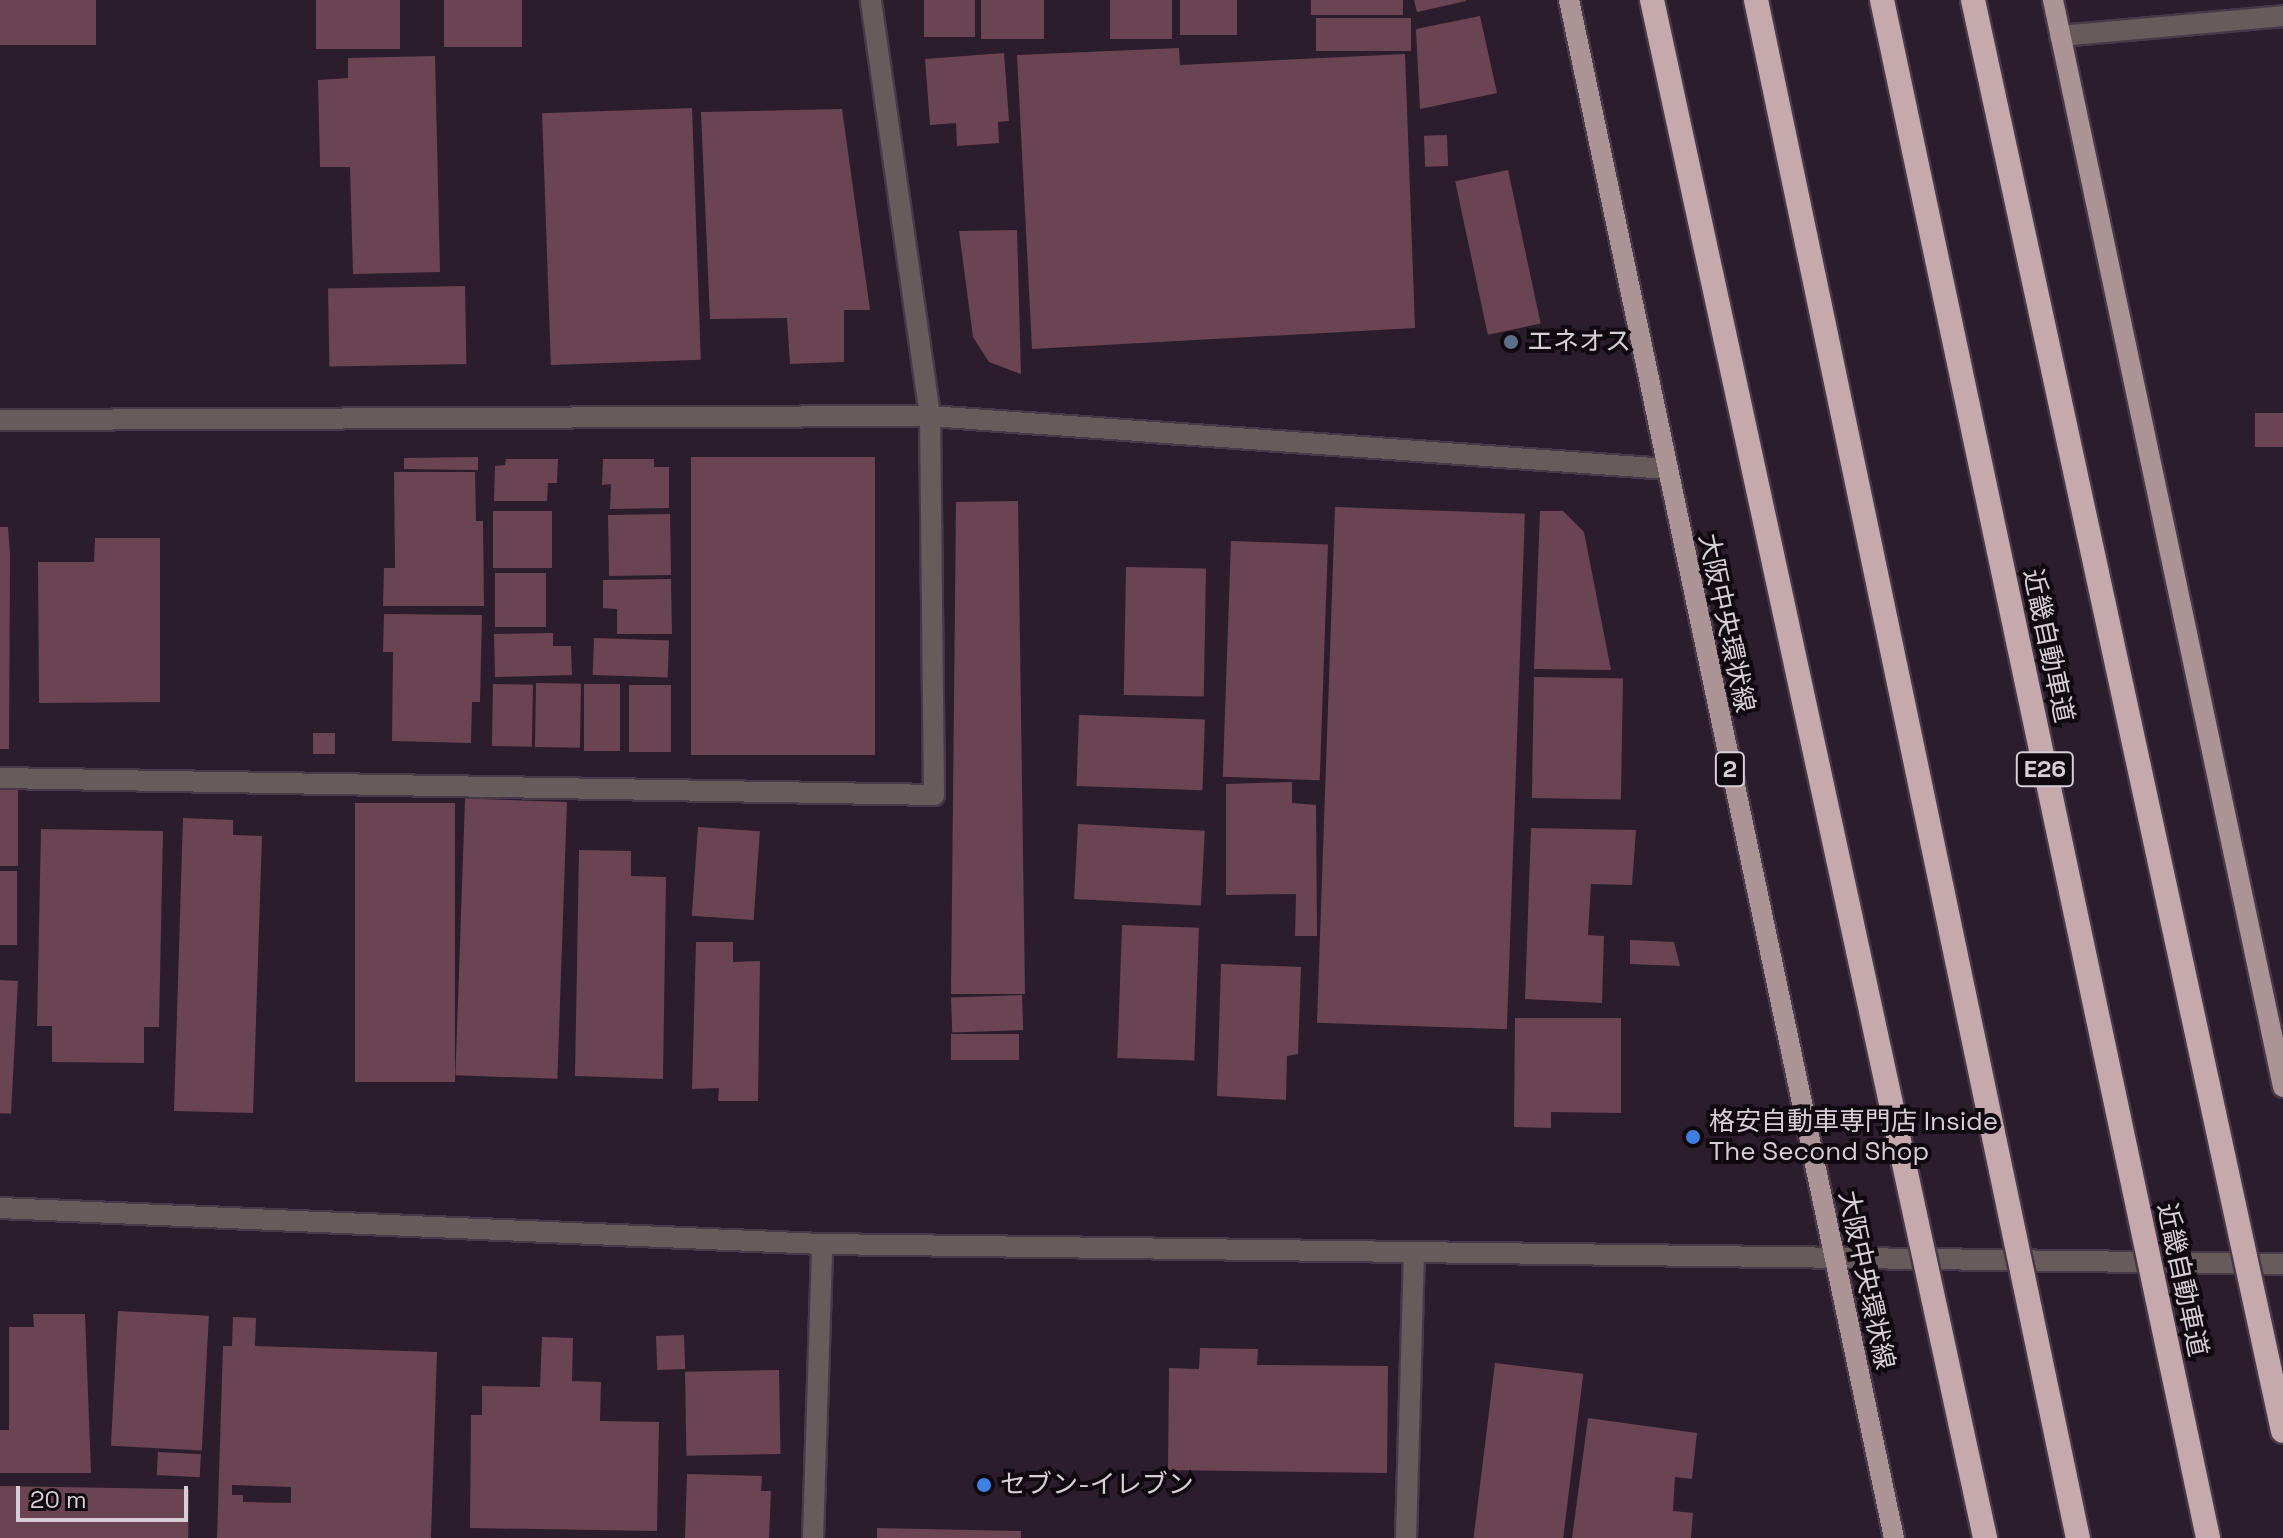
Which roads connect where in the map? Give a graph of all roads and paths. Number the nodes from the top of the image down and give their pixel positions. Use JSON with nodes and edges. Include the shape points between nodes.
{"nodes":[{"id":1,"x":871,"y":0,"type":"edge"},
{"id":2,"x":1569,"y":0,"type":"edge"},
{"id":3,"x":1652,"y":0,"type":"edge"},
{"id":4,"x":1756,"y":0,"type":"edge"},
{"id":5,"x":1882,"y":0,"type":"edge"},
{"id":6,"x":1973,"y":0,"type":"edge"},
{"id":7,"x":2053,"y":0,"type":"edge"},
{"id":8,"x":2283,"y":16,"type":"edge"},
{"id":9,"x":2060,"y":36,"type":"junction"},
{"id":10,"x":930,"y":416,"type":"junction"},
{"id":11,"x":0,"y":420,"type":"edge"},
{"id":12,"x":1668,"y":469,"type":"junction"},
{"id":13,"x":0,"y":778,"type":"edge"},
{"id":14,"x":2283,"y":1087,"type":"edge"},
{"id":15,"x":0,"y":1208,"type":"edge"},
{"id":16,"x":822,"y":1244,"type":"junction"},
{"id":17,"x":1414,"y":1254,"type":"junction"},
{"id":18,"x":1835,"y":1259,"type":"junction"},
{"id":19,"x":2283,"y":1264,"type":"edge"},
{"id":20,"x":2283,"y":1431,"type":"edge"},
{"id":21,"x":813,"y":1538,"type":"edge"},
{"id":22,"x":1406,"y":1538,"type":"edge"},
{"id":23,"x":1894,"y":1538,"type":"edge"},
{"id":24,"x":1985,"y":1538,"type":"edge"},
{"id":25,"x":2078,"y":1538,"type":"edge"},
{"id":26,"x":2208,"y":1538,"type":"edge"}],
"edges":[{"from":1,"to":10,"type":"street"},
{"from":2,"to":12,"type":"main road","name":"大阪中央環状線","number":"2"},
{"from":3,"to":24,"type":"highway","bridge":true},
{"from":4,"to":25,"type":"highway","bridge":true},
{"from":5,"to":26,"type":"highway","name":"近畿自動車道","number":"E26","bridge":true},
{"from":6,"to":20,"type":"highway","bridge":true},
{"from":7,"to":9,"type":"main road"},
{"from":8,"to":9,"type":"street"},
{"from":9,"to":14,"type":"main road"},
{"from":10,"to":11,"type":"street"},
{"from":10,"to":12,"type":"street"},
{"from":10,"to":13,"type":"street","via":[[934,795]]},
{"from":12,"to":18,"type":"main road","name":"大阪中央環状線","number":"2"},
{"from":15,"to":16,"type":"street"},
{"from":16,"to":17,"type":"street"},
{"from":16,"to":21,"type":"street"},
{"from":17,"to":18,"type":"street"},
{"from":17,"to":22,"type":"street"},
{"from":18,"to":19,"type":"street"},
{"from":18,"to":23,"type":"main road","name":"大阪中央環状線","number":"2"}]}
